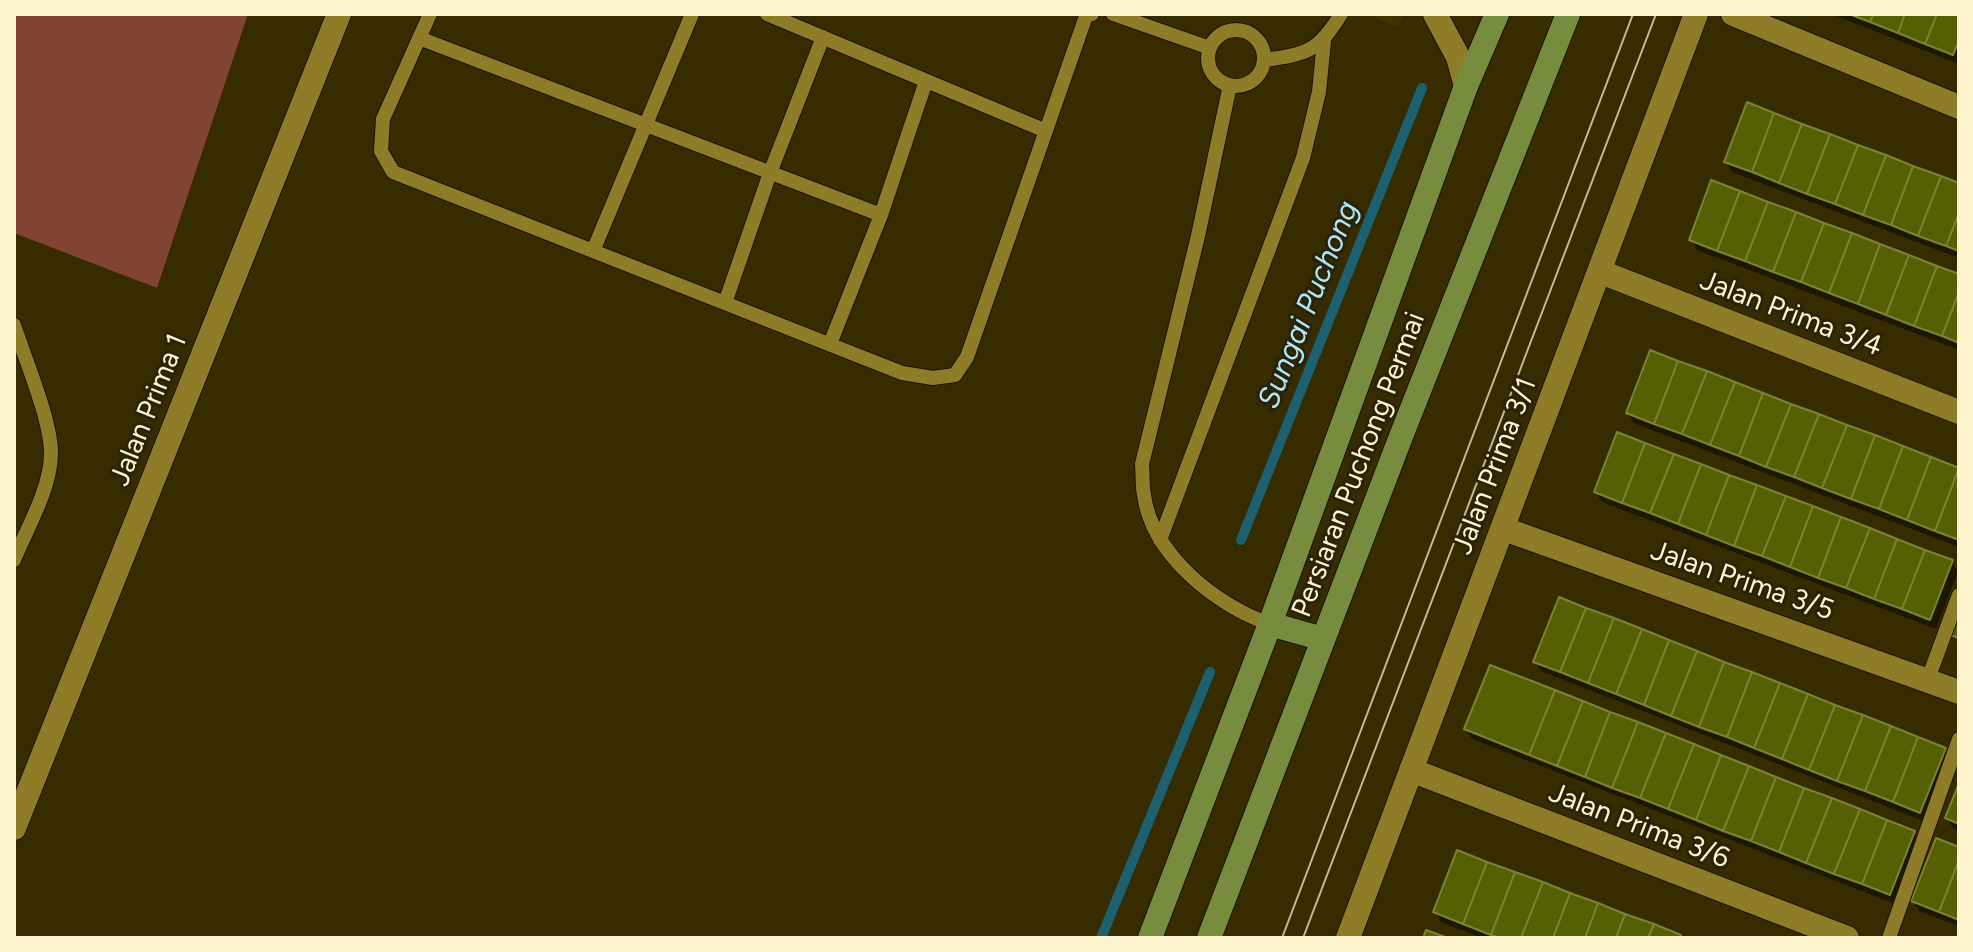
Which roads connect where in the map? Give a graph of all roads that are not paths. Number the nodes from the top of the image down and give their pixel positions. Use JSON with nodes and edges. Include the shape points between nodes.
{"nodes":[{"id":1,"x":339,"y":14,"type":"edge"},
{"id":2,"x":430,"y":14,"type":"edge"},
{"id":3,"x":692,"y":14,"type":"edge"},
{"id":4,"x":767,"y":14,"type":"edge"},
{"id":5,"x":1092,"y":14,"type":"edge"},
{"id":6,"x":1113,"y":14,"type":"edge"},
{"id":7,"x":1341,"y":14,"type":"edge"},
{"id":8,"x":1435,"y":14,"type":"edge"},
{"id":9,"x":1497,"y":14,"type":"edge"},
{"id":10,"x":1568,"y":14,"type":"edge"},
{"id":11,"x":1696,"y":14,"type":"edge"},
{"id":12,"x":1733,"y":14,"type":"edge"},
{"id":13,"x":823,"y":37,"type":"junction"},
{"id":14,"x":419,"y":38,"type":"junction"},
{"id":15,"x":1324,"y":41,"type":"junction"},
{"id":16,"x":1210,"y":48,"type":"junction"},
{"id":17,"x":1264,"y":60,"type":"junction"},
{"id":18,"x":926,"y":81,"type":"junction"},
{"id":19,"x":1230,"y":85,"type":"junction"},
{"id":20,"x":1466,"y":86,"type":"junction"},
{"id":21,"x":1959,"y":107,"type":"edge"},
{"id":22,"x":643,"y":126,"type":"junction"},
{"id":23,"x":1046,"y":131,"type":"junction"},
{"id":24,"x":770,"y":173,"type":"junction"},
{"id":25,"x":881,"y":215,"type":"junction"},
{"id":26,"x":593,"y":251,"type":"junction"},
{"id":27,"x":1601,"y":272,"type":"junction"},
{"id":28,"x":725,"y":303,"type":"junction"},
{"id":29,"x":14,"y":325,"type":"edge"},
{"id":30,"x":830,"y":344,"type":"junction"},
{"id":31,"x":1959,"y":412,"type":"edge"},
{"id":32,"x":1504,"y":529,"type":"junction"},
{"id":33,"x":1160,"y":540,"type":"junction"},
{"id":34,"x":14,"y":560,"type":"edge"},
{"id":35,"x":1959,"y":595,"type":"edge"},
{"id":36,"x":1270,"y":624,"type":"junction"},
{"id":37,"x":1323,"y":639,"type":"junction"},
{"id":38,"x":1928,"y":679,"type":"junction"},
{"id":39,"x":1959,"y":692,"type":"edge"},
{"id":40,"x":1959,"y":739,"type":"edge"},
{"id":41,"x":1411,"y":770,"type":"junction"},
{"id":42,"x":14,"y":828,"type":"edge"},
{"id":43,"x":1150,"y":938,"type":"edge"},
{"id":44,"x":1209,"y":938,"type":"edge"},
{"id":45,"x":1348,"y":938,"type":"edge"},
{"id":46,"x":1847,"y":938,"type":"edge"},
{"id":47,"x":1889,"y":938,"type":"edge"}],
"edges":[{"from":1,"to":42,"type":"street","name":"Jalan Prima 1"},
{"from":2,"to":14,"type":"lane"},
{"from":3,"to":22,"type":"lane"},
{"from":4,"to":13,"type":"lane"},
{"from":5,"to":23,"type":"lane","via":[[1086,16]]},
{"from":6,"to":16,"type":"lane"},
{"from":7,"to":15,"type":"lane"},
{"from":8,"to":20,"type":"street","via":[[1458,57]]},
{"from":9,"to":20,"type":"main road","name":"Persiaran Puchong Permai"},
{"from":10,"to":37,"type":"main road","name":"Persiaran Puchong Permai"},
{"from":11,"to":27,"type":"street","name":"Jalan Prima 3/1"},
{"from":12,"to":21,"type":"street"},
{"from":13,"to":18,"type":"lane"},
{"from":13,"to":24,"type":"lane"},
{"from":14,"to":22,"type":"lane"},
{"from":14,"to":26,"type":"lane","via":[[383,119],[381,151],[393,172]]},
{"from":15,"to":17,"type":"lane","via":[[1295,56]]},
{"from":15,"to":33,"type":"lane","via":[[1319,92],[1303,158]]},
{"from":16,"to":17,"type":"lane","via":[[1229,31],[1246,32],[1259,43]]},
{"from":16,"to":19,"type":"lane","via":[[1214,75]]},
{"from":17,"to":19,"type":"lane","via":[[1249,83]]},
{"from":18,"to":23,"type":"lane"},
{"from":18,"to":25,"type":"lane"},
{"from":19,"to":33,"type":"lane","via":[[1142,464],[1144,498]]},
{"from":20,"to":36,"type":"main road","name":"Persiaran Puchong Permai"},
{"from":22,"to":24,"type":"lane"},
{"from":22,"to":26,"type":"lane"},
{"from":23,"to":30,"type":"lane","via":[[967,357],[955,375],[902,373]]},
{"from":24,"to":25,"type":"lane"},
{"from":24,"to":28,"type":"lane"},
{"from":25,"to":30,"type":"lane"},
{"from":26,"to":28,"type":"lane"},
{"from":27,"to":31,"type":"street","name":"Jalan Prima 3/4"},
{"from":27,"to":32,"type":"street","name":"Jalan Prima 3/1"},
{"from":28,"to":30,"type":"lane"},
{"from":29,"to":34,"type":"lane","via":[[49,433],[51,457]]},
{"from":32,"to":38,"type":"street","name":"Jalan Prima 3/5"},
{"from":32,"to":41,"type":"street","name":"Jalan Prima 3/1"},
{"from":33,"to":36,"type":"lane","via":[[1216,597]]},
{"from":35,"to":38,"type":"lane"},
{"from":36,"to":37,"type":"main road"},
{"from":36,"to":43,"type":"main road","name":"Persiaran Puchong Permai"},
{"from":37,"to":44,"type":"main road","name":"Persiaran Puchong Permai"},
{"from":38,"to":39,"type":"street","name":"Jalan Prima 3/5"},
{"from":40,"to":47,"type":"lane"},
{"from":41,"to":45,"type":"street","name":"Jalan Prima 3/1"},
{"from":41,"to":46,"type":"street","name":"Jalan Prima 3/6"}]}
